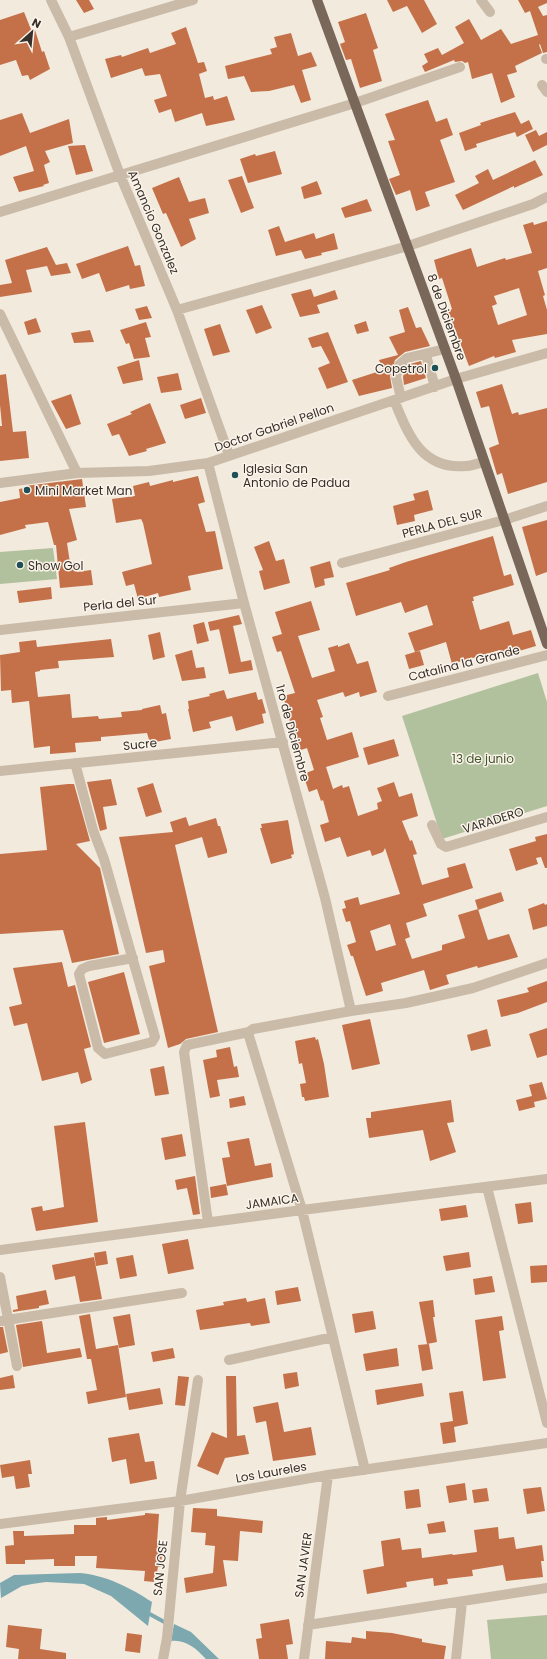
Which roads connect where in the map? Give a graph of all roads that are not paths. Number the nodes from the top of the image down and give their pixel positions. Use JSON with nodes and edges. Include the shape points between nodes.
{"nodes":[{"id":1,"x":51,"y":0,"type":"edge"},
{"id":2,"x":193,"y":0,"type":"edge"},
{"id":3,"x":317,"y":0,"type":"edge"},
{"id":4,"x":481,"y":0,"type":"edge"},
{"id":5,"x":490,"y":12,"type":"dead end"},
{"id":6,"x":69,"y":37,"type":"junction"},
{"id":7,"x":460,"y":67,"type":"dead end"},
{"id":8,"x":355,"y":103,"type":"junction"},
{"id":9,"x":120,"y":175,"type":"junction"},
{"id":10,"x":547,"y":197,"type":"edge"},
{"id":11,"x":0,"y":212,"type":"edge"},
{"id":12,"x":408,"y":246,"type":"junction"},
{"id":13,"x":178,"y":310,"type":"junction"},
{"id":14,"x":0,"y":314,"type":"edge"},
{"id":15,"x":445,"y":349,"type":"junction"},
{"id":16,"x":547,"y":353,"type":"edge"},
{"id":17,"x":426,"y":354,"type":"junction"},
{"id":18,"x":456,"y":379,"type":"junction"},
{"id":19,"x":435,"y":386,"type":"junction"},
{"id":20,"x":398,"y":399,"type":"junction"},
{"id":21,"x":229,"y":455,"type":"junction"},
{"id":22,"x":484,"y":462,"type":"junction"},
{"id":23,"x":208,"y":463,"type":"junction"},
{"id":24,"x":77,"y":473,"type":"junction"},
{"id":25,"x":0,"y":482,"type":"edge"},
{"id":26,"x":547,"y":506,"type":"edge"},
{"id":27,"x":504,"y":520,"type":"junction"},
{"id":28,"x":342,"y":563,"type":"dead end"},
{"id":29,"x":244,"y":603,"type":"junction"},
{"id":30,"x":0,"y":630,"type":"edge"},
{"id":31,"x":547,"y":644,"type":"edge"},
{"id":32,"x":547,"y":655,"type":"edge"},
{"id":33,"x":388,"y":696,"type":"dead end"},
{"id":34,"x":283,"y":742,"type":"junction"},
{"id":35,"x":75,"y":764,"type":"junction"},
{"id":36,"x":0,"y":771,"type":"edge"},
{"id":37,"x":547,"y":817,"type":"edge"},
{"id":38,"x":432,"y":825,"type":"dead end"},
{"id":39,"x":133,"y":958,"type":"junction"},
{"id":40,"x":547,"y":963,"type":"edge"},
{"id":41,"x":351,"y":1010,"type":"junction"},
{"id":42,"x":249,"y":1032,"type":"junction"},
{"id":43,"x":547,"y":1179,"type":"edge"},
{"id":44,"x":487,"y":1187,"type":"junction"},
{"id":45,"x":302,"y":1210,"type":"junction"},
{"id":46,"x":208,"y":1222,"type":"junction"},
{"id":47,"x":0,"y":1250,"type":"edge"},
{"id":48,"x":0,"y":1277,"type":"edge"},
{"id":49,"x":182,"y":1293,"type":"dead end"},
{"id":50,"x":4,"y":1320,"type":"edge"},
{"id":51,"x":333,"y":1337,"type":"junction"},
{"id":52,"x":229,"y":1360,"type":"dead end"},
{"id":53,"x":17,"y":1366,"type":"dead end"},
{"id":54,"x":198,"y":1380,"type":"dead end"},
{"id":55,"x":547,"y":1423,"type":"edge"},
{"id":56,"x":547,"y":1443,"type":"edge"},
{"id":57,"x":365,"y":1470,"type":"junction"},
{"id":58,"x":328,"y":1475,"type":"junction"},
{"id":59,"x":180,"y":1501,"type":"junction"},
{"id":60,"x":0,"y":1524,"type":"edge"},
{"id":61,"x":547,"y":1588,"type":"edge"},
{"id":62,"x":462,"y":1602,"type":"junction"},
{"id":63,"x":308,"y":1625,"type":"junction"},
{"id":64,"x":163,"y":1659,"type":"edge"},
{"id":65,"x":304,"y":1659,"type":"edge"},
{"id":66,"x":456,"y":1659,"type":"edge"}],
"edges":[{"from":1,"to":6,"type":"street","name":"Amancio Gonzalez"},
{"from":2,"to":6,"type":"street"},
{"from":3,"to":8,"type":"main road","name":"8 de Diciembre"},
{"from":4,"to":5,"type":"street"},
{"from":6,"to":9,"type":"street","name":"Amancio Gonzalez"},
{"from":7,"to":8,"type":"street"},
{"from":8,"to":9,"type":"street"},
{"from":8,"to":12,"type":"main road","name":"8 de Diciembre"},
{"from":9,"to":11,"type":"street"},
{"from":9,"to":13,"type":"street","name":"Amancio Gonzalez"},
{"from":10,"to":12,"type":"street"},
{"from":12,"to":13,"type":"street"},
{"from":12,"to":15,"type":"main road","name":"8 de Diciembre"},
{"from":13,"to":21,"type":"street","name":"Amancio Gonzalez"},
{"from":14,"to":24,"type":"street"},
{"from":15,"to":17,"type":"street"},
{"from":15,"to":18,"type":"main road","name":"8 de Diciembre"},
{"from":16,"to":18,"type":"street","name":"Doctor Gabriel Pellon"},
{"from":17,"to":19,"type":"street"},
{"from":17,"to":20,"type":"street","via":[[407,358],[399,365],[396,377]]},
{"from":18,"to":19,"type":"street","name":"Doctor Gabriel Pellon"},
{"from":18,"to":22,"type":"main road","name":"8 de Diciembre"},
{"from":19,"to":20,"type":"street","name":"Doctor Gabriel Pellon"},
{"from":20,"to":21,"type":"street","name":"Doctor Gabriel Pellon"},
{"from":20,"to":22,"type":"street","via":[[407,432],[418,449],[435,461],[451,465],[466,466]]},
{"from":21,"to":23,"type":"street","name":"Doctor Gabriel Pellon"},
{"from":22,"to":27,"type":"main road","name":"8 de Diciembre"},
{"from":23,"to":24,"type":"street","name":"Doctor Gabriel Pellon","via":[[149,471]]},
{"from":23,"to":29,"type":"street","name":"1ro de Diciembre"},
{"from":24,"to":25,"type":"street","name":"Doctor Gabriel Pellon"},
{"from":26,"to":27,"type":"street","name":"PERLA DEL SUR"},
{"from":27,"to":28,"type":"street","name":"PERLA DEL SUR"},
{"from":27,"to":31,"type":"main road","name":"8 de Diciembre"},
{"from":29,"to":30,"type":"street","name":"Perla del Sur"},
{"from":29,"to":34,"type":"street","name":"1ro de Diciembre"},
{"from":32,"to":33,"type":"street","name":"Catalina la Grande"},
{"from":34,"to":35,"type":"street","name":"Sucre"},
{"from":34,"to":41,"type":"street","name":"1ro de Diciembre","via":[[325,898]]},
{"from":35,"to":36,"type":"street","name":"Sucre"},
{"from":35,"to":39,"type":"street"},
{"from":37,"to":38,"type":"street","name":"VARADERO","via":[[446,847],[441,844]]},
{"from":39,"to":39,"type":"street","via":[[89,966],[82,969],[79,974],[98,1048],[105,1054],[152,1042],[156,1037]]},
{"from":40,"to":41,"type":"street","via":[[473,988],[406,1003]]},
{"from":41,"to":42,"type":"street","via":[[253,1029]]},
{"from":42,"to":45,"type":"street"},
{"from":42,"to":46,"type":"street","via":[[187,1045],[184,1049]]},
{"from":43,"to":44,"type":"street","name":"JAMAICA"},
{"from":44,"to":45,"type":"street","name":"JAMAICA"},
{"from":44,"to":55,"type":"street"},
{"from":45,"to":46,"type":"street","name":"JAMAICA"},
{"from":45,"to":51,"type":"street"},
{"from":46,"to":47,"type":"street","name":"JAMAICA"},
{"from":48,"to":50,"type":"street"},
{"from":49,"to":50,"type":"street"},
{"from":50,"to":53,"type":"street"},
{"from":51,"to":52,"type":"street"},
{"from":51,"to":57,"type":"street"},
{"from":54,"to":59,"type":"street","name":"SAN JOSE"},
{"from":56,"to":57,"type":"street","name":"Los Laureles"},
{"from":57,"to":58,"type":"street","name":"Los Laureles"},
{"from":58,"to":59,"type":"street","name":"Los Laureles"},
{"from":58,"to":63,"type":"street","name":"SAN JAVIER"},
{"from":59,"to":60,"type":"street","name":"Los Laureles"},
{"from":59,"to":64,"type":"street","name":"SAN JOSE"},
{"from":61,"to":62,"type":"street"},
{"from":62,"to":63,"type":"street"},
{"from":62,"to":66,"type":"street"},
{"from":63,"to":65,"type":"street","name":"SAN JAVIER"}]}
